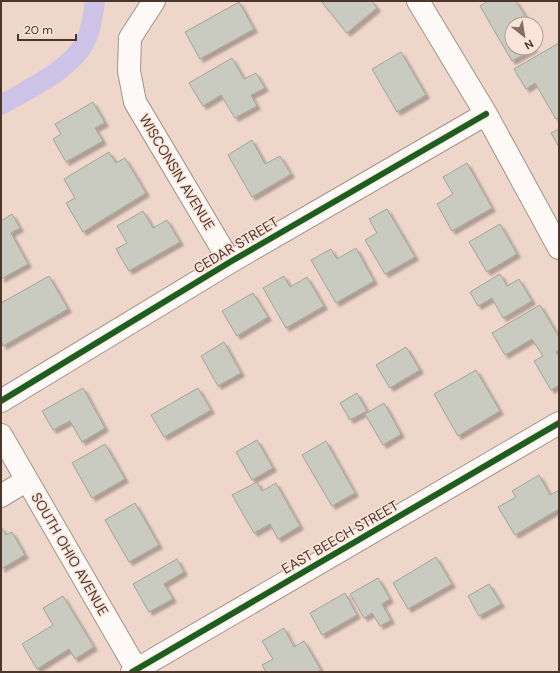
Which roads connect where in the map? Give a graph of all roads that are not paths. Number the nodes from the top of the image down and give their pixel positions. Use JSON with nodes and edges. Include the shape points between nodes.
{"nodes":[{"id":1,"x":154,"y":1,"type":"edge"},
{"id":2,"x":418,"y":1,"type":"edge"},
{"id":3,"x":486,"y":114,"type":"junction"},
{"id":4,"x":559,"y":248,"type":"edge"},
{"id":5,"x":230,"y":262,"type":"junction"},
{"id":6,"x":1,"y":401,"type":"edge"},
{"id":7,"x":559,"y":423,"type":"edge"},
{"id":8,"x":1,"y":435,"type":"edge"},
{"id":9,"x":27,"y":480,"type":"junction"},
{"id":10,"x":1,"y":496,"type":"edge"},
{"id":11,"x":136,"y":671,"type":"edge"}],
"edges":[{"from":1,"to":5,"type":"street","name":"WISCONSIN AVENUE","via":[[130,38],[131,78],[135,102]]},
{"from":2,"to":3,"type":"street"},
{"from":3,"to":4,"type":"street"},
{"from":3,"to":5,"type":"street","name":"CEDAR STREET"},
{"from":5,"to":6,"type":"street","name":"CEDAR STREET"},
{"from":7,"to":11,"type":"street","name":"EAST BEECH STREET"},
{"from":8,"to":9,"type":"street","name":"SOUTH OHIO AVENUE"},
{"from":9,"to":10,"type":"street"},
{"from":9,"to":11,"type":"street","name":"SOUTH OHIO AVENUE"}]}
